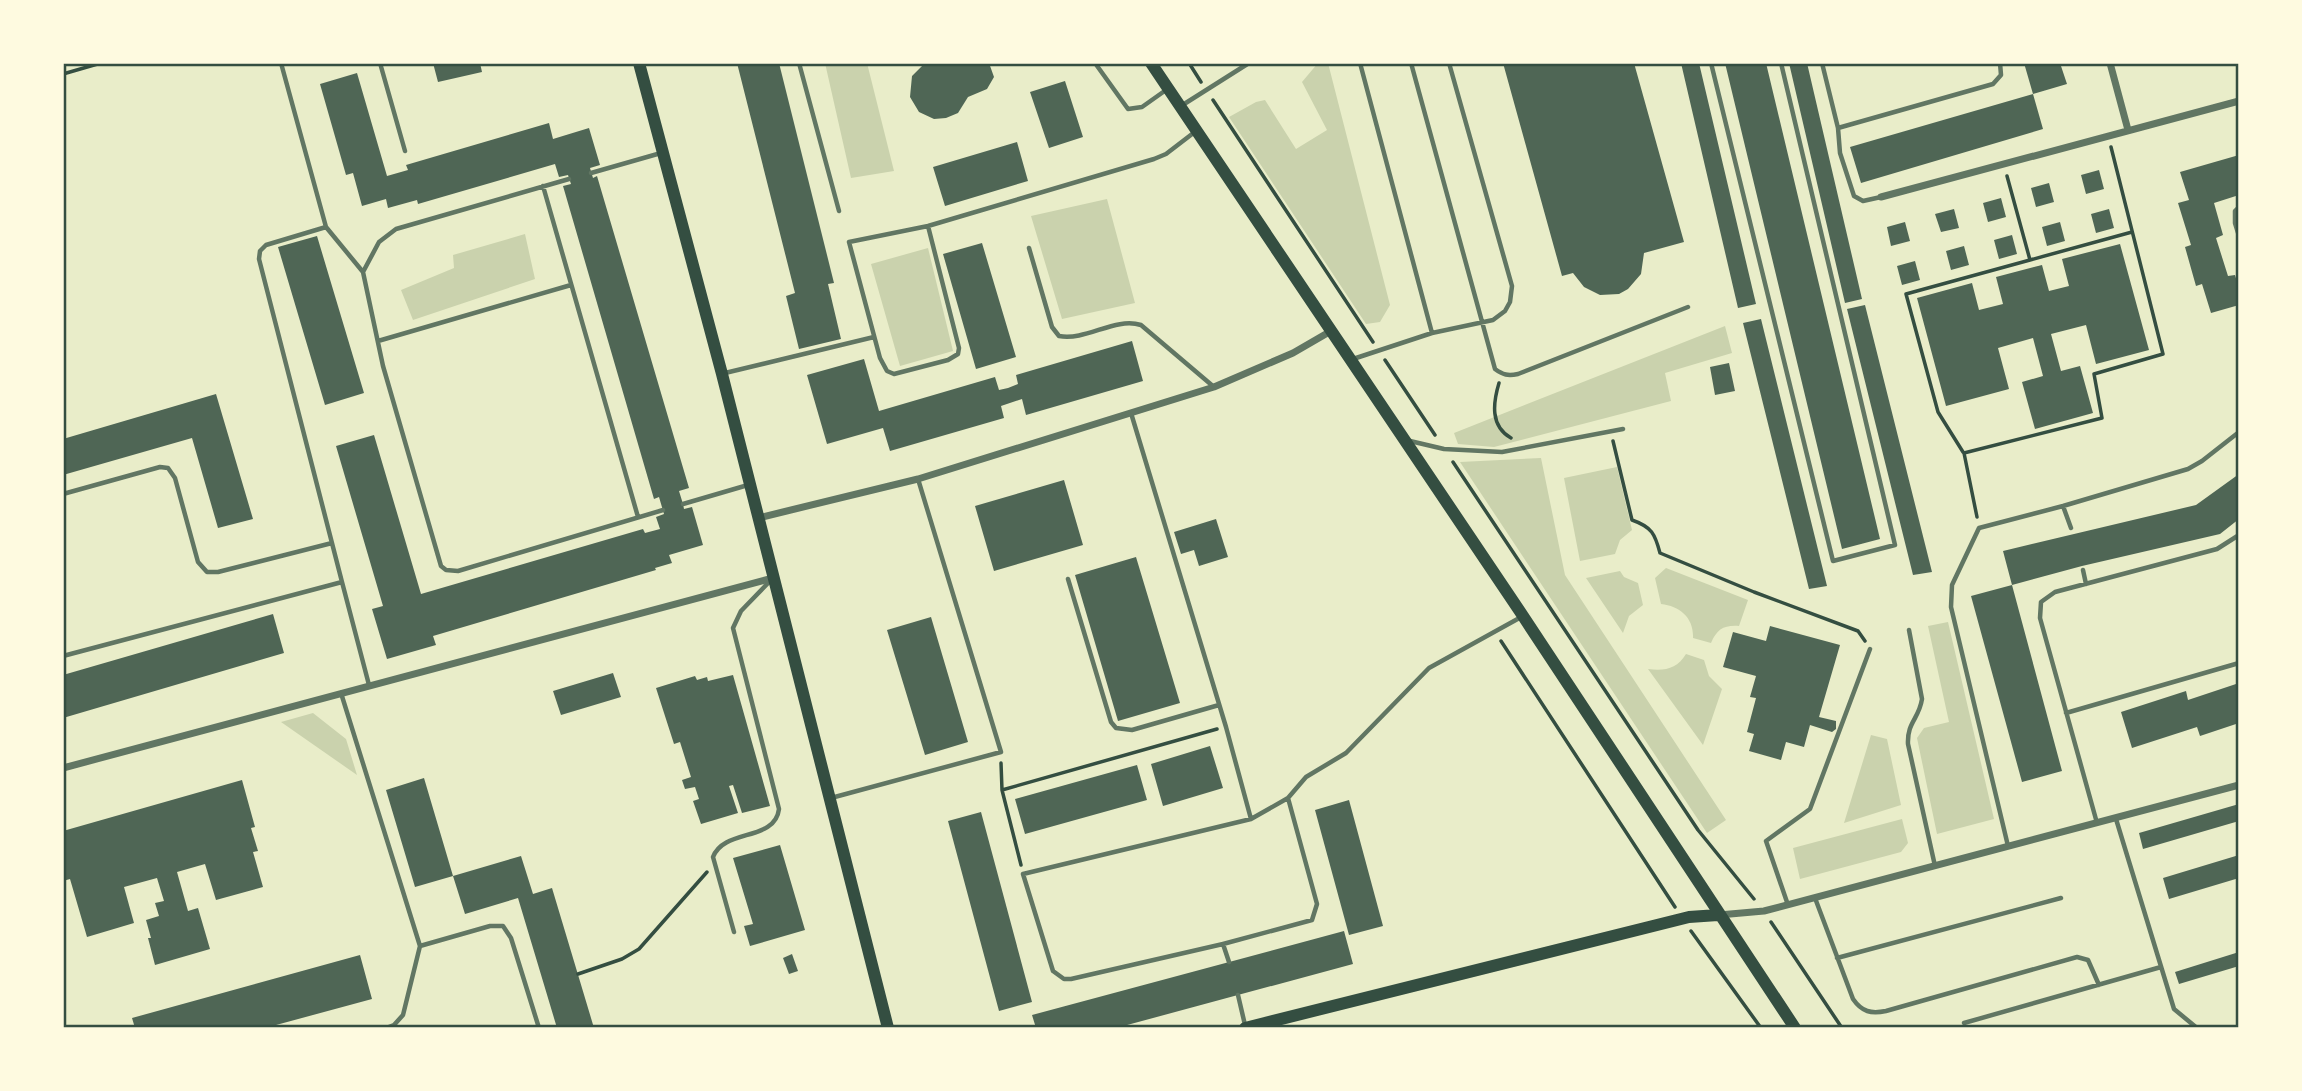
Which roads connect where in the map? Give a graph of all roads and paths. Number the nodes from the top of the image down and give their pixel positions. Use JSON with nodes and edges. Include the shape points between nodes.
{"nodes":[{"id":1,"x":101,"y":63,"type":"edge"},
{"id":2,"x":281,"y":63,"type":"edge"},
{"id":3,"x":380,"y":63,"type":"edge"},
{"id":4,"x":639,"y":63,"type":"edge"},
{"id":5,"x":799,"y":63,"type":"edge"},
{"id":6,"x":1095,"y":63,"type":"edge"},
{"id":7,"x":1151,"y":63,"type":"edge"},
{"id":8,"x":1189,"y":63,"type":"edge"},
{"id":9,"x":1249,"y":63,"type":"edge"},
{"id":10,"x":1360,"y":63,"type":"edge"},
{"id":11,"x":1411,"y":63,"type":"edge"},
{"id":12,"x":1450,"y":63,"type":"edge"},
{"id":13,"x":1711,"y":63,"type":"edge"},
{"id":14,"x":1781,"y":63,"type":"edge"},
{"id":15,"x":1822,"y":63,"type":"edge"},
{"id":16,"x":2000,"y":63,"type":"edge"},
{"id":17,"x":2110,"y":63,"type":"edge"},
{"id":18,"x":63,"y":74,"type":"edge"},
{"id":19,"x":1168,"y":88,"type":"junction"},
{"id":20,"x":1207,"y":91,"type":"junction"},
{"id":21,"x":2239,"y":102,"type":"edge"},
{"id":22,"x":1180,"y":106,"type":"junction"},
{"id":23,"x":1838,"y":128,"type":"junction"},
{"id":24,"x":1196,"y":130,"type":"junction"},
{"id":25,"x":2128,"y":130,"type":"junction"},
{"id":26,"x":2108,"y":135,"type":"junction"},
{"id":27,"x":405,"y":152,"type":"dead end"},
{"id":28,"x":662,"y":152,"type":"junction"},
{"id":29,"x":2003,"y":163,"type":"junction"},
{"id":30,"x":591,"y":173,"type":"dead end"},
{"id":31,"x":569,"y":179,"type":"dead end"},
{"id":32,"x":543,"y":186,"type":"junction"},
{"id":33,"x":1881,"y":197,"type":"joint"},
{"id":34,"x":2239,"y":208,"type":"edge"},
{"id":35,"x":839,"y":211,"type":"dead end"},
{"id":36,"x":928,"y":226,"type":"junction"},
{"id":37,"x":326,"y":227,"type":"junction"},
{"id":38,"x":2132,"y":232,"type":"junction"},
{"id":39,"x":2239,"y":236,"type":"edge"},
{"id":40,"x":1029,"y":248,"type":"dead end"},
{"id":41,"x":2030,"y":260,"type":"junction"},
{"id":42,"x":363,"y":272,"type":"junction"},
{"id":43,"x":570,"y":285,"type":"junction"},
{"id":44,"x":1688,"y":307,"type":"dead end"},
{"id":45,"x":1481,"y":323,"type":"junction"},
{"id":46,"x":1331,"y":331,"type":"junction"},
{"id":47,"x":1432,"y":333,"type":"junction"},
{"id":48,"x":874,"y":337,"type":"junction"},
{"id":49,"x":378,"y":341,"type":"junction"},
{"id":50,"x":1379,"y":350,"type":"junction"},
{"id":51,"x":1350,"y":360,"type":"junction"},
{"id":52,"x":722,"y":374,"type":"junction"},
{"id":53,"x":1502,"y":374,"type":"junction"},
{"id":54,"x":1214,"y":387,"type":"junction"},
{"id":55,"x":1131,"y":413,"type":"junction"},
{"id":56,"x":1623,"y":429,"type":"dead end"},
{"id":57,"x":1611,"y":432,"type":"junction"},
{"id":58,"x":2239,"y":432,"type":"edge"},
{"id":59,"x":1404,"y":440,"type":"junction"},
{"id":60,"x":1530,"y":446,"type":"junction"},
{"id":61,"x":1444,"y":449,"type":"junction"},
{"id":62,"x":1964,"y":453,"type":"junction"},
{"id":63,"x":918,"y":479,"type":"junction"},
{"id":64,"x":748,"y":485,"type":"junction"},
{"id":65,"x":63,"y":494,"type":"edge"},
{"id":66,"x":683,"y":504,"type":"dead end"},
{"id":67,"x":2063,"y":506,"type":"junction"},
{"id":68,"x":663,"y":510,"type":"dead end"},
{"id":69,"x":638,"y":517,"type":"junction"},
{"id":70,"x":757,"y":519,"type":"junction"},
{"id":71,"x":1979,"y":528,"type":"junction"},
{"id":72,"x":2071,"y":528,"type":"dead end"},
{"id":73,"x":2239,"y":535,"type":"edge"},
{"id":74,"x":332,"y":542,"type":"junction"},
{"id":75,"x":2083,"y":570,"type":"dead end"},
{"id":76,"x":773,"y":578,"type":"junction"},
{"id":77,"x":1068,"y":579,"type":"dead end"},
{"id":78,"x":342,"y":582,"type":"junction"},
{"id":79,"x":2086,"y":584,"type":"junction"},
{"id":80,"x":1523,"y":616,"type":"junction"},
{"id":81,"x":1909,"y":630,"type":"dead end"},
{"id":82,"x":1495,"y":632,"type":"junction"},
{"id":83,"x":1870,"y":649,"type":"joint"},
{"id":84,"x":63,"y":656,"type":"edge"},
{"id":85,"x":2239,"y":663,"type":"edge"},
{"id":86,"x":369,"y":685,"type":"junction"},
{"id":87,"x":341,"y":692,"type":"junction"},
{"id":88,"x":1219,"y":705,"type":"junction"},
{"id":89,"x":2066,"y":713,"type":"junction"},
{"id":90,"x":1226,"y":727,"type":"junction"},
{"id":91,"x":1001,"y":752,"type":"junction"},
{"id":92,"x":63,"y":768,"type":"edge"},
{"id":93,"x":2239,"y":785,"type":"edge"},
{"id":94,"x":1002,"y":790,"type":"junction"},
{"id":95,"x":831,"y":798,"type":"junction"},
{"id":96,"x":1288,"y":798,"type":"junction"},
{"id":97,"x":1251,"y":819,"type":"junction"},
{"id":98,"x":2116,"y":819,"type":"junction"},
{"id":99,"x":2098,"y":824,"type":"junction"},
{"id":100,"x":2008,"y":847,"type":"junction"},
{"id":101,"x":714,"y":863,"type":"junction"},
{"id":102,"x":1935,"y":866,"type":"junction"},
{"id":103,"x":1023,"y":874,"type":"junction"},
{"id":104,"x":1815,"y":898,"type":"junction"},
{"id":105,"x":2061,"y":898,"type":"dead end"},
{"id":106,"x":1788,"y":905,"type":"junction"},
{"id":107,"x":1764,"y":911,"type":"junction"},
{"id":108,"x":1718,"y":915,"type":"junction"},
{"id":109,"x":1682,"y":919,"type":"junction"},
{"id":110,"x":734,"y":932,"type":"dead end"},
{"id":111,"x":1223,"y":944,"type":"junction"},
{"id":112,"x":420,"y":946,"type":"junction"},
{"id":113,"x":1837,"y":958,"type":"junction"},
{"id":114,"x":1229,"y":962,"type":"dead end"},
{"id":115,"x":2161,"y":967,"type":"junction"},
{"id":116,"x":578,"y":974,"type":"dead end"},
{"id":117,"x":2099,"y":985,"type":"junction"},
{"id":118,"x":1238,"y":995,"type":"dead end"},
{"id":119,"x":1964,"y":1023,"type":"dead end"},
{"id":120,"x":386,"y":1028,"type":"edge"},
{"id":121,"x":539,"y":1028,"type":"edge"},
{"id":122,"x":888,"y":1028,"type":"edge"},
{"id":123,"x":1246,"y":1028,"type":"edge"},
{"id":124,"x":1762,"y":1028,"type":"edge"},
{"id":125,"x":1795,"y":1028,"type":"edge"},
{"id":126,"x":1842,"y":1028,"type":"edge"},
{"id":127,"x":2197,"y":1028,"type":"edge"}],
"edges":[{"from":1,"to":18,"type":"path"},
{"from":2,"to":37,"type":"lane"},
{"from":3,"to":27,"type":"lane"},
{"from":4,"to":28,"type":"main road"},
{"from":5,"to":35,"type":"lane"},
{"from":6,"to":19,"type":"lane","via":[[1128,109],[1137,109]]},
{"from":7,"to":19,"type":"main road"},
{"from":8,"to":20,"type":"path"},
{"from":9,"to":20,"type":"lane"},
{"from":10,"to":47,"type":"lane"},
{"from":11,"to":45,"type":"lane"},
{"from":12,"to":45,"type":"lane","via":[[1512,286],[1505,311]]},
{"from":13,"to":14,"type":"lane","via":[[1833,561],[1895,545]]},
{"from":15,"to":23,"type":"lane"},
{"from":16,"to":23,"type":"lane","via":[[2001,75],[1993,84]]},
{"from":17,"to":25,"type":"street"},
{"from":19,"to":22,"type":"main road"},
{"from":20,"to":22,"type":"lane"},
{"from":20,"to":50,"type":"path"},
{"from":21,"to":25,"type":"street"},
{"from":22,"to":24,"type":"main road"},
{"from":23,"to":33,"type":"lane","via":[[1840,153],[1854,196],[1863,201]]},
{"from":24,"to":36,"type":"lane","via":[[1154,159]]},
{"from":24,"to":46,"type":"main road"},
{"from":25,"to":26,"type":"street"},
{"from":26,"to":29,"type":"street"},
{"from":26,"to":38,"type":"path"},
{"from":28,"to":30,"type":"lane"},
{"from":28,"to":52,"type":"main road"},
{"from":29,"to":33,"type":"street"},
{"from":29,"to":41,"type":"path"},
{"from":31,"to":32,"type":"lane"},
{"from":32,"to":42,"type":"lane","via":[[396,229],[379,242]]},
{"from":32,"to":43,"type":"lane"},
{"from":34,"to":39,"type":"lane","via":[[2234,217]]},
{"from":36,"to":48,"type":"lane","via":[[849,242]]},
{"from":36,"to":48,"type":"lane","via":[[958,354],[894,374],[884,366]]},
{"from":37,"to":42,"type":"lane"},
{"from":37,"to":74,"type":"lane","via":[[266,245],[259,259]]},
{"from":38,"to":41,"type":"path"},
{"from":38,"to":62,"type":"path","via":[[2163,354],[2094,374],[2102,418]]},
{"from":40,"to":54,"type":"lane","via":[[1052,327],[1059,336],[1072,337],[1128,322],[1141,325]]},
{"from":41,"to":62,"type":"path","via":[[1906,294],[1938,412]]},
{"from":42,"to":49,"type":"lane"},
{"from":43,"to":49,"type":"lane"},
{"from":43,"to":69,"type":"lane"},
{"from":44,"to":53,"type":"lane","via":[[1518,374]]},
{"from":45,"to":47,"type":"lane"},
{"from":45,"to":53,"type":"lane","via":[[1491,361]]},
{"from":46,"to":51,"type":"main road"},
{"from":46,"to":54,"type":"street"},
{"from":47,"to":50,"type":"lane"},
{"from":48,"to":52,"type":"lane"},
{"from":49,"to":69,"type":"lane","via":[[438,560],[446,570]]},
{"from":50,"to":51,"type":"lane"},
{"from":50,"to":61,"type":"path"},
{"from":51,"to":59,"type":"main road"},
{"from":52,"to":64,"type":"main road"},
{"from":53,"to":60,"type":"path","via":[[1494,400],[1495,420],[1506,435]]},
{"from":54,"to":55,"type":"street"},
{"from":55,"to":63,"type":"street"},
{"from":55,"to":88,"type":"lane"},
{"from":56,"to":57,"type":"lane"},
{"from":57,"to":60,"type":"lane"},
{"from":57,"to":83,"type":"path","via":[[1632,520],[1645,524],[1656,537],[1660,553],[1858,631]]},
{"from":58,"to":67,"type":"lane","via":[[2188,469]]},
{"from":59,"to":61,"type":"lane"},
{"from":59,"to":80,"type":"main road"},
{"from":60,"to":61,"type":"lane","via":[[1502,452]]},
{"from":61,"to":107,"type":"path","via":[[1698,830]]},
{"from":62,"to":71,"type":"path"},
{"from":63,"to":70,"type":"street"},
{"from":63,"to":91,"type":"lane"},
{"from":64,"to":66,"type":"lane"},
{"from":64,"to":70,"type":"main road"},
{"from":65,"to":74,"type":"lane","via":[[168,468],[175,478],[198,562],[207,572]]},
{"from":67,"to":71,"type":"lane"},
{"from":67,"to":72,"type":"lane"},
{"from":68,"to":69,"type":"lane"},
{"from":70,"to":76,"type":"main road"},
{"from":71,"to":100,"type":"lane","via":[[1952,585],[1951,607]]},
{"from":73,"to":79,"type":"lane","via":[[2217,550]]},
{"from":74,"to":78,"type":"lane"},
{"from":75,"to":79,"type":"lane"},
{"from":76,"to":86,"type":"street"},
{"from":76,"to":95,"type":"main road"},
{"from":76,"to":101,"type":"lane","via":[[741,611],[733,628],[779,802],[778,817],[768,827],[722,844],[716,849]]},
{"from":77,"to":88,"type":"lane","via":[[1116,728],[1132,730]]},
{"from":78,"to":84,"type":"lane"},
{"from":78,"to":86,"type":"lane"},
{"from":79,"to":89,"type":"lane","via":[[2049,595],[2039,606]]},
{"from":80,"to":82,"type":"lane"},
{"from":80,"to":108,"type":"main road"},
{"from":81,"to":102,"type":"lane","via":[[1922,699],[1907,732],[1908,744]]},
{"from":82,"to":96,"type":"lane","via":[[1429,668],[1346,753],[1306,777]]},
{"from":82,"to":109,"type":"path"},
{"from":83,"to":106,"type":"lane","via":[[1810,809],[1766,841]]},
{"from":85,"to":89,"type":"lane"},
{"from":86,"to":87,"type":"street"},
{"from":87,"to":92,"type":"street"},
{"from":87,"to":112,"type":"lane"},
{"from":88,"to":90,"type":"lane"},
{"from":89,"to":99,"type":"lane"},
{"from":90,"to":94,"type":"path"},
{"from":90,"to":97,"type":"lane"},
{"from":91,"to":94,"type":"path"},
{"from":91,"to":95,"type":"lane"},
{"from":93,"to":98,"type":"street"},
{"from":94,"to":103,"type":"path"},
{"from":95,"to":122,"type":"main road"},
{"from":96,"to":97,"type":"lane"},
{"from":96,"to":111,"type":"lane","via":[[1317,904],[1315,916],[1307,923]]},
{"from":97,"to":103,"type":"lane"},
{"from":98,"to":99,"type":"street"},
{"from":98,"to":115,"type":"lane"},
{"from":99,"to":100,"type":"street"},
{"from":100,"to":102,"type":"street"},
{"from":101,"to":110,"type":"lane"},
{"from":101,"to":116,"type":"path","via":[[639,949]]},
{"from":102,"to":104,"type":"street"},
{"from":103,"to":111,"type":"lane","via":[[1050,965],[1064,979]]},
{"from":104,"to":106,"type":"street"},
{"from":104,"to":113,"type":"lane"},
{"from":105,"to":113,"type":"lane"},
{"from":106,"to":107,"type":"street"},
{"from":107,"to":108,"type":"street"},
{"from":107,"to":126,"type":"path"},
{"from":108,"to":109,"type":"main road"},
{"from":108,"to":125,"type":"main road"},
{"from":109,"to":123,"type":"main road"},
{"from":109,"to":124,"type":"path"},
{"from":111,"to":114,"type":"lane"},
{"from":112,"to":120,"type":"lane","via":[[403,1015]]},
{"from":112,"to":121,"type":"lane","via":[[503,926],[512,938]]},
{"from":113,"to":117,"type":"lane","via":[[1853,999],[1870,1012],[2077,957],[2088,960]]},
{"from":115,"to":117,"type":"lane"},
{"from":115,"to":127,"type":"lane","via":[[2174,1009]]},
{"from":117,"to":119,"type":"lane"},
{"from":118,"to":123,"type":"lane"}]}
